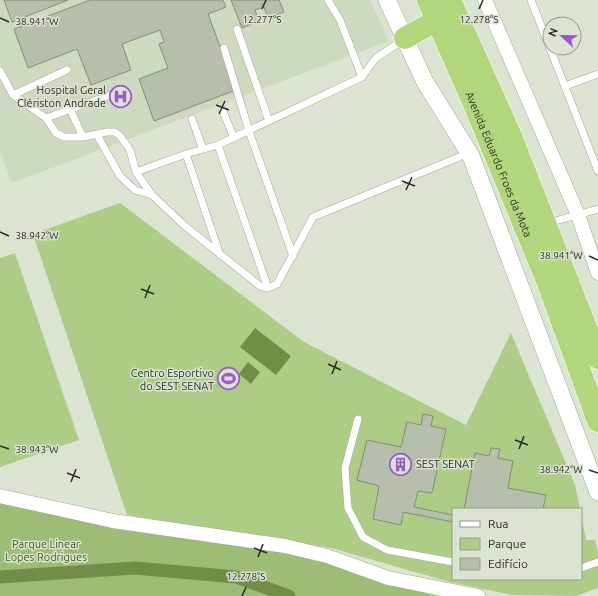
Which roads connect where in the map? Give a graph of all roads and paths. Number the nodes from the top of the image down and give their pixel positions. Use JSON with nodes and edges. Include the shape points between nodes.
{"nodes":[{"id":1,"x":328,"y":0,"type":"edge"},
{"id":2,"x":387,"y":0,"type":"edge"},
{"id":3,"x":428,"y":0,"type":"edge"},
{"id":4,"x":450,"y":0,"type":"edge"},
{"id":5,"x":485,"y":0,"type":"edge"},
{"id":6,"x":531,"y":0,"type":"edge"},
{"id":7,"x":437,"y":20,"type":"junction"},
{"id":8,"x":237,"y":29,"type":"dead end"},
{"id":9,"x":405,"y":38,"type":"junction"},
{"id":10,"x":224,"y":48,"type":"dead end"},
{"id":11,"x":67,"y":70,"type":"dead end"},
{"id":12,"x":0,"y":71,"type":"edge"},
{"id":13,"x":598,"y":74,"type":"edge"},
{"id":14,"x":362,"y":77,"type":"junction"},
{"id":15,"x":565,"y":86,"type":"junction"},
{"id":16,"x":116,"y":93,"type":"dead end"},
{"id":17,"x":13,"y":94,"type":"junction"},
{"id":18,"x":70,"y":109,"type":"junction"},
{"id":19,"x":222,"y":109,"type":"dead end"},
{"id":20,"x":46,"y":118,"type":"junction"},
{"id":21,"x":192,"y":119,"type":"dead end"},
{"id":22,"x":269,"y":122,"type":"junction"},
{"id":23,"x":249,"y":131,"type":"junction"},
{"id":24,"x":97,"y":135,"type":"junction"},
{"id":25,"x":83,"y":137,"type":"junction"},
{"id":26,"x":234,"y":138,"type":"junction"},
{"id":27,"x":218,"y":145,"type":"junction"},
{"id":28,"x":203,"y":149,"type":"junction"},
{"id":29,"x":469,"y":152,"type":"junction"},
{"id":30,"x":186,"y":154,"type":"junction"},
{"id":31,"x":598,"y":171,"type":"edge"},
{"id":32,"x":136,"y":172,"type":"junction"},
{"id":33,"x":152,"y":196,"type":"junction"},
{"id":34,"x":598,"y":209,"type":"edge"},
{"id":35,"x":578,"y":215,"type":"junction"},
{"id":36,"x":546,"y":224,"type":"junction"},
{"id":37,"x":220,"y":255,"type":"junction"},
{"id":38,"x":293,"y":256,"type":"junction"},
{"id":39,"x":598,"y":273,"type":"edge"},
{"id":40,"x":268,"y":288,"type":"junction"},
{"id":41,"x":598,"y":358,"type":"edge"},
{"id":42,"x":358,"y":419,"type":"dead end"},
{"id":43,"x":598,"y":421,"type":"edge"},
{"id":44,"x":598,"y":492,"type":"edge"},
{"id":45,"x":0,"y":496,"type":"edge"},
{"id":46,"x":452,"y":562,"type":"edge"},
{"id":47,"x":598,"y":562,"type":"edge"},
{"id":48,"x":582,"y":568,"type":"edge"},
{"id":49,"x":478,"y":596,"type":"edge"}],
"edges":[{"from":1,"to":14,"type":"lane","via":[[340,20]]},
{"from":2,"to":9,"type":"street"},
{"from":3,"to":7,"type":"highway","name":"Avenida Eduardo Froes da Mota"},
{"from":4,"to":36,"type":"highway","name":"Avenida Eduardo Froes da Mota","via":[[508,129]]},
{"from":5,"to":35,"type":"street"},
{"from":6,"to":15,"type":"lane"},
{"from":7,"to":9,"type":"highway"},
{"from":7,"to":43,"type":"highway","name":"Avenida Eduardo Froes da Mota","via":[[546,278]]},
{"from":8,"to":22,"type":"lane"},
{"from":9,"to":14,"type":"lane","via":[[376,58]]},
{"from":9,"to":29,"type":"street","via":[[425,82]]},
{"from":10,"to":23,"type":"lane"},
{"from":11,"to":17,"type":"lane"},
{"from":12,"to":17,"type":"lane"},
{"from":13,"to":15,"type":"lane"},
{"from":14,"to":22,"type":"lane"},
{"from":15,"to":31,"type":"lane"},
{"from":16,"to":18,"type":"lane"},
{"from":17,"to":20,"type":"lane"},
{"from":18,"to":20,"type":"lane"},
{"from":18,"to":25,"type":"lane"},
{"from":19,"to":26,"type":"lane"},
{"from":20,"to":25,"type":"lane","via":[[56,133],[64,137]]},
{"from":21,"to":28,"type":"lane"},
{"from":22,"to":23,"type":"lane"},
{"from":23,"to":26,"type":"lane"},
{"from":23,"to":38,"type":"lane"},
{"from":24,"to":25,"type":"lane"},
{"from":24,"to":32,"type":"lane","via":[[115,132],[120,136],[130,150]]},
{"from":24,"to":33,"type":"lane","via":[[120,176],[135,190]]},
{"from":26,"to":27,"type":"lane"},
{"from":27,"to":28,"type":"lane"},
{"from":27,"to":40,"type":"lane"},
{"from":28,"to":30,"type":"lane"},
{"from":29,"to":38,"type":"lane","via":[[313,217]]},
{"from":29,"to":44,"type":"street"},
{"from":30,"to":32,"type":"lane"},
{"from":30,"to":37,"type":"lane"},
{"from":32,"to":33,"type":"lane"},
{"from":33,"to":37,"type":"lane"},
{"from":34,"to":35,"type":"lane"},
{"from":35,"to":36,"type":"lane"},
{"from":35,"to":39,"type":"street"},
{"from":36,"to":41,"type":"highway","name":"Avenida Eduardo Froes da Mota"},
{"from":37,"to":40,"type":"lane","via":[[260,286]]},
{"from":38,"to":40,"type":"lane","via":[[277,284]]},
{"from":42,"to":46,"type":"lane","via":[[345,468],[348,508],[363,537],[387,550]]},
{"from":45,"to":49,"type":"street","via":[[113,521],[285,546],[327,556],[388,578]]},
{"from":47,"to":48,"type":"lane"}]}
